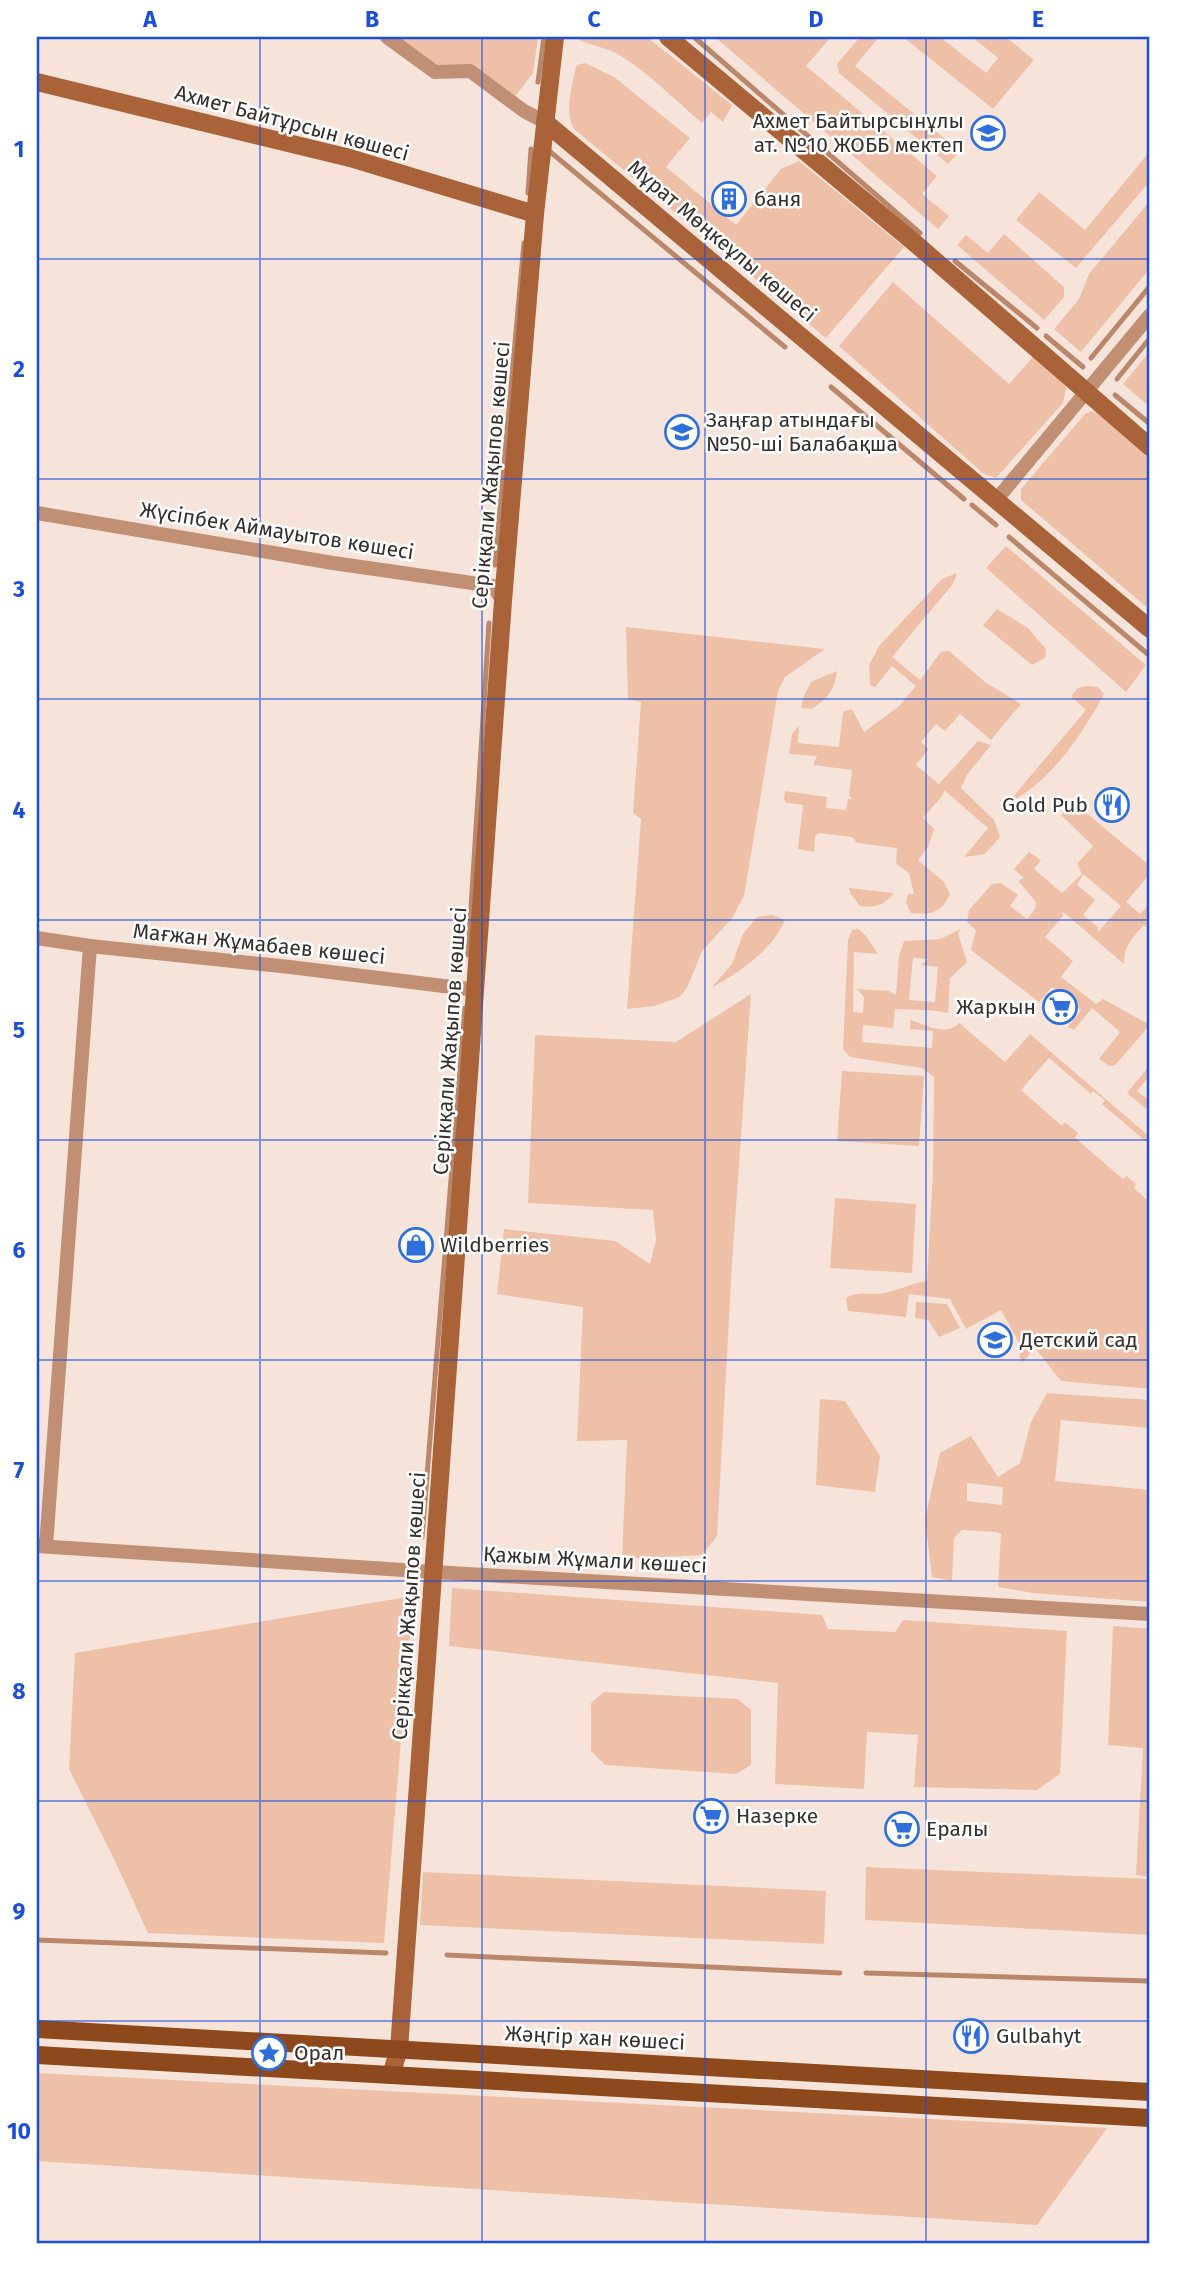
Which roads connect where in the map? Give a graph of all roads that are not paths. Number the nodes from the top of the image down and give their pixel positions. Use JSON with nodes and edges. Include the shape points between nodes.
{"nodes":[{"id":1,"x":387,"y":37,"type":"edge"},
{"id":2,"x":555,"y":37,"type":"edge"},
{"id":3,"x":668,"y":37,"type":"edge"},
{"id":4,"x":37,"y":82,"type":"edge"},
{"id":5,"x":545,"y":122,"type":"junction"},
{"id":6,"x":535,"y":214,"type":"junction"},
{"id":7,"x":1150,"y":315,"type":"edge"},
{"id":8,"x":1086,"y":393,"type":"junction"},
{"id":9,"x":1150,"y":447,"type":"edge"},
{"id":10,"x":997,"y":499,"type":"junction"},
{"id":11,"x":37,"y":513,"type":"edge"},
{"id":12,"x":503,"y":601,"type":"junction"},
{"id":13,"x":1150,"y":629,"type":"edge"},
{"id":14,"x":37,"y":938,"type":"edge"},
{"id":15,"x":90,"y":946,"type":"junction"},
{"id":16,"x":476,"y":990,"type":"junction"},
{"id":17,"x":41,"y":1546,"type":"edge"},
{"id":18,"x":434,"y":1572,"type":"junction"},
{"id":19,"x":1150,"y":1614,"type":"edge"},
{"id":20,"x":37,"y":2029,"type":"edge"},
{"id":21,"x":399,"y":2049,"type":"junction"},
{"id":22,"x":37,"y":2055,"type":"edge"},
{"id":23,"x":391,"y":2075,"type":"junction"},
{"id":24,"x":1150,"y":2092,"type":"edge"},
{"id":25,"x":1150,"y":2118,"type":"edge"}],
"edges":[{"from":1,"to":5,"type":"street","name":"Мұрат Мөңкеұлы көшесі","via":[[435,72],[470,71]]},
{"from":2,"to":5,"type":"main road","name":"Серікқали Жақыпов көшесі"},
{"from":3,"to":8,"type":"main road"},
{"from":4,"to":6,"type":"main road","name":"Ахмет Байтұрсын көшесі","via":[[350,158]]},
{"from":5,"to":6,"type":"main road","name":"Серікқали Жақыпов көшесі"},
{"from":5,"to":10,"type":"main road","name":"Мұрат Мөңкеұлы көшесі"},
{"from":6,"to":12,"type":"main road","name":"Серікқали Жақыпов көшесі"},
{"from":7,"to":8,"type":"street"},
{"from":8,"to":9,"type":"main road"},
{"from":8,"to":10,"type":"street"},
{"from":10,"to":13,"type":"main road","name":"Мұрат Мөңкеұлы көшесі"},
{"from":11,"to":12,"type":"street","name":"Жүсіпбек Аймауытов көшесі","via":[[493,586]]},
{"from":12,"to":16,"type":"main road","name":"Серікқали Жақыпов көшесі"},
{"from":14,"to":15,"type":"street","name":"Мағжан Жұмабаев көшесі"},
{"from":15,"to":16,"type":"street","name":"Мағжан Жұмабаев көшесі"},
{"from":15,"to":17,"type":"street"},
{"from":16,"to":18,"type":"main road","name":"Серікқали Жақыпов көшесі"},
{"from":17,"to":18,"type":"street","name":"Қажым Жұмали көшесі"},
{"from":18,"to":19,"type":"street","name":"Қажым Жұмали көшесі"},
{"from":18,"to":21,"type":"main road","name":"Серікқали Жақыпов көшесі"},
{"from":20,"to":21,"type":"main road","name":"Жәңгір хан көшесі"},
{"from":21,"to":23,"type":"main road","name":"Серікқали Жақыпов көшесі"},
{"from":21,"to":24,"type":"main road","name":"Жәңгір хан көшесі"},
{"from":22,"to":23,"type":"main road"},
{"from":23,"to":25,"type":"main road"}]}
